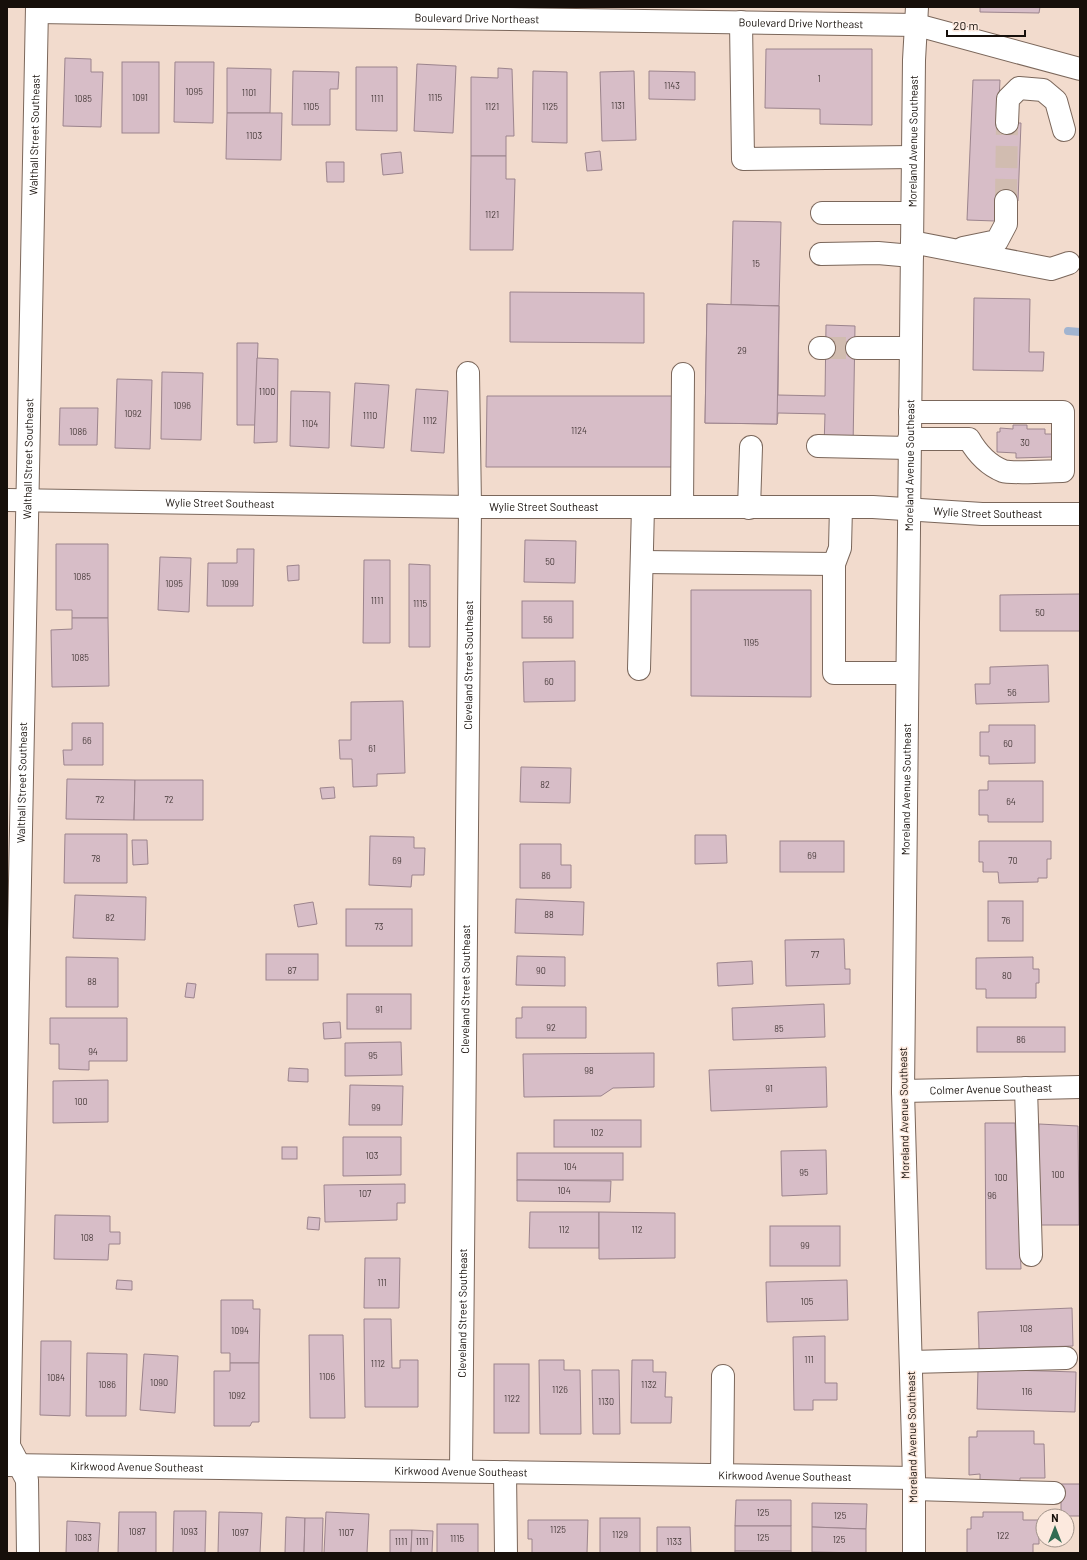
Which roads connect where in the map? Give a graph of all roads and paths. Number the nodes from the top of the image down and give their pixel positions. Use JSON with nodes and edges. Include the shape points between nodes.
{"nodes":[{"id":1,"x":37,"y":10,"type":"edge"},
{"id":2,"x":917,"y":16,"type":"edge"},
{"id":3,"x":741,"y":22,"type":"junction"},
{"id":4,"x":1013,"y":50,"type":"junction"},
{"id":5,"x":1080,"y":69,"type":"edge"},
{"id":6,"x":1043,"y":90,"type":"junction"},
{"id":7,"x":1007,"y":123,"type":"tunnel mouth"},
{"id":8,"x":1064,"y":130,"type":"dead end"},
{"id":9,"x":913,"y":158,"type":"junction"},
{"id":10,"x":1006,"y":201,"type":"tunnel mouth"},
{"id":11,"x":822,"y":213,"type":"dead end"},
{"id":12,"x":912,"y":213,"type":"junction"},
{"id":13,"x":912,"y":249,"type":"junction"},
{"id":14,"x":956,"y":250,"type":"junction"},
{"id":15,"x":821,"y":254,"type":"dead end"},
{"id":16,"x":1069,"y":263,"type":"dead end"},
{"id":17,"x":857,"y":348,"type":"tunnel mouth"},
{"id":18,"x":910,"y":348,"type":"junction"},
{"id":19,"x":468,"y":373,"type":"dead end"},
{"id":20,"x":682,"y":374,"type":"dead end"},
{"id":21,"x":910,"y":412,"type":"junction"},
{"id":22,"x":909,"y":443,"type":"junction"},
{"id":23,"x":818,"y":446,"type":"dead end"},
{"id":24,"x":751,"y":447,"type":"dead end"},
{"id":25,"x":17,"y":500,"type":"edge"},
{"id":26,"x":470,"y":506,"type":"junction"},
{"id":27,"x":643,"y":507,"type":"junction"},
{"id":28,"x":682,"y":507,"type":"junction"},
{"id":29,"x":841,"y":507,"type":"junction"},
{"id":30,"x":749,"y":508,"type":"junction"},
{"id":31,"x":909,"y":510,"type":"junction"},
{"id":32,"x":1080,"y":514,"type":"edge"},
{"id":33,"x":642,"y":562,"type":"junction"},
{"id":34,"x":834,"y":564,"type":"junction"},
{"id":35,"x":639,"y":669,"type":"dead end"},
{"id":36,"x":907,"y":673,"type":"junction"},
{"id":37,"x":1080,"y":1087,"type":"edge"},
{"id":38,"x":1026,"y":1088,"type":"junction"},
{"id":39,"x":903,"y":1091,"type":"junction"},
{"id":40,"x":11,"y":1132,"type":"edge"},
{"id":41,"x":1031,"y":1255,"type":"dead end"},
{"id":42,"x":9,"y":1303,"type":"edge"},
{"id":43,"x":1066,"y":1358,"type":"dead end"},
{"id":44,"x":911,"y":1362,"type":"junction"},
{"id":45,"x":723,"y":1376,"type":"dead end"},
{"id":46,"x":13,"y":1465,"type":"edge"},
{"id":47,"x":461,"y":1471,"type":"junction"},
{"id":48,"x":505,"y":1472,"type":"junction"},
{"id":49,"x":722,"y":1475,"type":"junction"},
{"id":50,"x":914,"y":1484,"type":"junction"},
{"id":51,"x":1054,"y":1493,"type":"dead end"},
{"id":52,"x":28,"y":1553,"type":"edge"},
{"id":53,"x":506,"y":1553,"type":"edge"},
{"id":54,"x":914,"y":1553,"type":"edge"}],
"edges":[{"from":1,"to":3,"type":"main road","name":"Boulevard Drive Northeast"},
{"from":1,"to":25,"type":"main road","name":"Walthall Street Southeast"},
{"from":2,"to":3,"type":"main road","name":"Boulevard Drive Northeast"},
{"from":2,"to":4,"type":"main road","name":"Boulevard Drive Northeast"},
{"from":2,"to":9,"type":"main road","name":"Moreland Avenue Southeast"},
{"from":3,"to":9,"type":"main road","via":[[743,159]]},
{"from":4,"to":5,"type":"main road","name":"Boulevard Drive Northeast"},
{"from":4,"to":6,"type":"main road","via":[[1036,68]]},
{"from":6,"to":7,"type":"main road","via":[[1019,88],[1008,99]]},
{"from":6,"to":8,"type":"main road","via":[[1056,101]]},
{"from":9,"to":12,"type":"main road","name":"Moreland Avenue Southeast"},
{"from":10,"to":14,"type":"main road","via":[[1006,224],[997,241]]},
{"from":11,"to":12,"type":"main road"},
{"from":12,"to":13,"type":"main road","name":"Moreland Avenue Southeast"},
{"from":13,"to":14,"type":"main road"},
{"from":13,"to":15,"type":"main road","via":[[878,254]]},
{"from":13,"to":18,"type":"main road","name":"Moreland Avenue Southeast"},
{"from":14,"to":16,"type":"main road","via":[[1051,269]]},
{"from":17,"to":18,"type":"main road"},
{"from":18,"to":21,"type":"main road","name":"Moreland Avenue Southeast"},
{"from":19,"to":26,"type":"main road","name":"Cleveland Street Southeast"},
{"from":20,"to":28,"type":"main road"},
{"from":21,"to":22,"type":"main road","name":"Moreland Avenue Southeast"},
{"from":21,"to":22,"type":"main road","via":[[1062,412],[1063,471],[1004,471],[976,451],[969,439]]},
{"from":22,"to":23,"type":"main road"},
{"from":22,"to":31,"type":"main road","name":"Moreland Avenue Southeast"},
{"from":24,"to":30,"type":"main road"},
{"from":25,"to":26,"type":"main road","name":"Wylie Street Southeast"},
{"from":25,"to":40,"type":"main road","name":"Walthall Street Southeast"},
{"from":26,"to":27,"type":"main road","name":"Wylie Street Southeast"},
{"from":26,"to":47,"type":"main road","name":"Cleveland Street Southeast"},
{"from":27,"to":28,"type":"main road","name":"Wylie Street Southeast"},
{"from":27,"to":33,"type":"main road"},
{"from":28,"to":30,"type":"main road","name":"Wylie Street Southeast"},
{"from":29,"to":30,"type":"main road","name":"Wylie Street Southeast"},
{"from":29,"to":31,"type":"main road","name":"Wylie Street Southeast"},
{"from":29,"to":34,"type":"main road","via":[[840,548]]},
{"from":31,"to":32,"type":"main road","name":"Wylie Street Southeast","via":[[982,514]]},
{"from":31,"to":36,"type":"main road","name":"Moreland Avenue Southeast"},
{"from":33,"to":34,"type":"main road"},
{"from":33,"to":35,"type":"main road"},
{"from":34,"to":36,"type":"main road","via":[[834,673]]},
{"from":36,"to":39,"type":"main road","name":"Moreland Avenue Southeast"},
{"from":37,"to":38,"type":"main road","name":"Colmer Avenue Southeast"},
{"from":38,"to":39,"type":"main road","name":"Colmer Avenue Southeast"},
{"from":38,"to":41,"type":"main road"},
{"from":39,"to":44,"type":"main road","name":"Moreland Avenue Southeast"},
{"from":40,"to":42,"type":"main road","name":"Walthall Street Southeast"},
{"from":42,"to":46,"type":"main road","name":"Walthall Street Southeast","via":[[9,1446]]},
{"from":43,"to":44,"type":"main road"},
{"from":44,"to":50,"type":"main road","name":"Moreland Avenue Southeast"},
{"from":45,"to":49,"type":"main road"},
{"from":46,"to":47,"type":"main road","name":"Kirkwood Avenue Southeast"},
{"from":46,"to":52,"type":"main road","name":"Walthall Street Southeast","via":[[28,1480]]},
{"from":47,"to":48,"type":"main road","name":"Kirkwood Avenue Southeast"},
{"from":48,"to":49,"type":"main road","name":"Kirkwood Avenue Southeast"},
{"from":48,"to":53,"type":"main road"},
{"from":49,"to":50,"type":"main road","name":"Kirkwood Avenue Southeast"},
{"from":50,"to":51,"type":"main road","name":"Kirkwood Avenue Southeast"},
{"from":50,"to":54,"type":"main road","name":"Moreland Avenue Southeast"}]}
